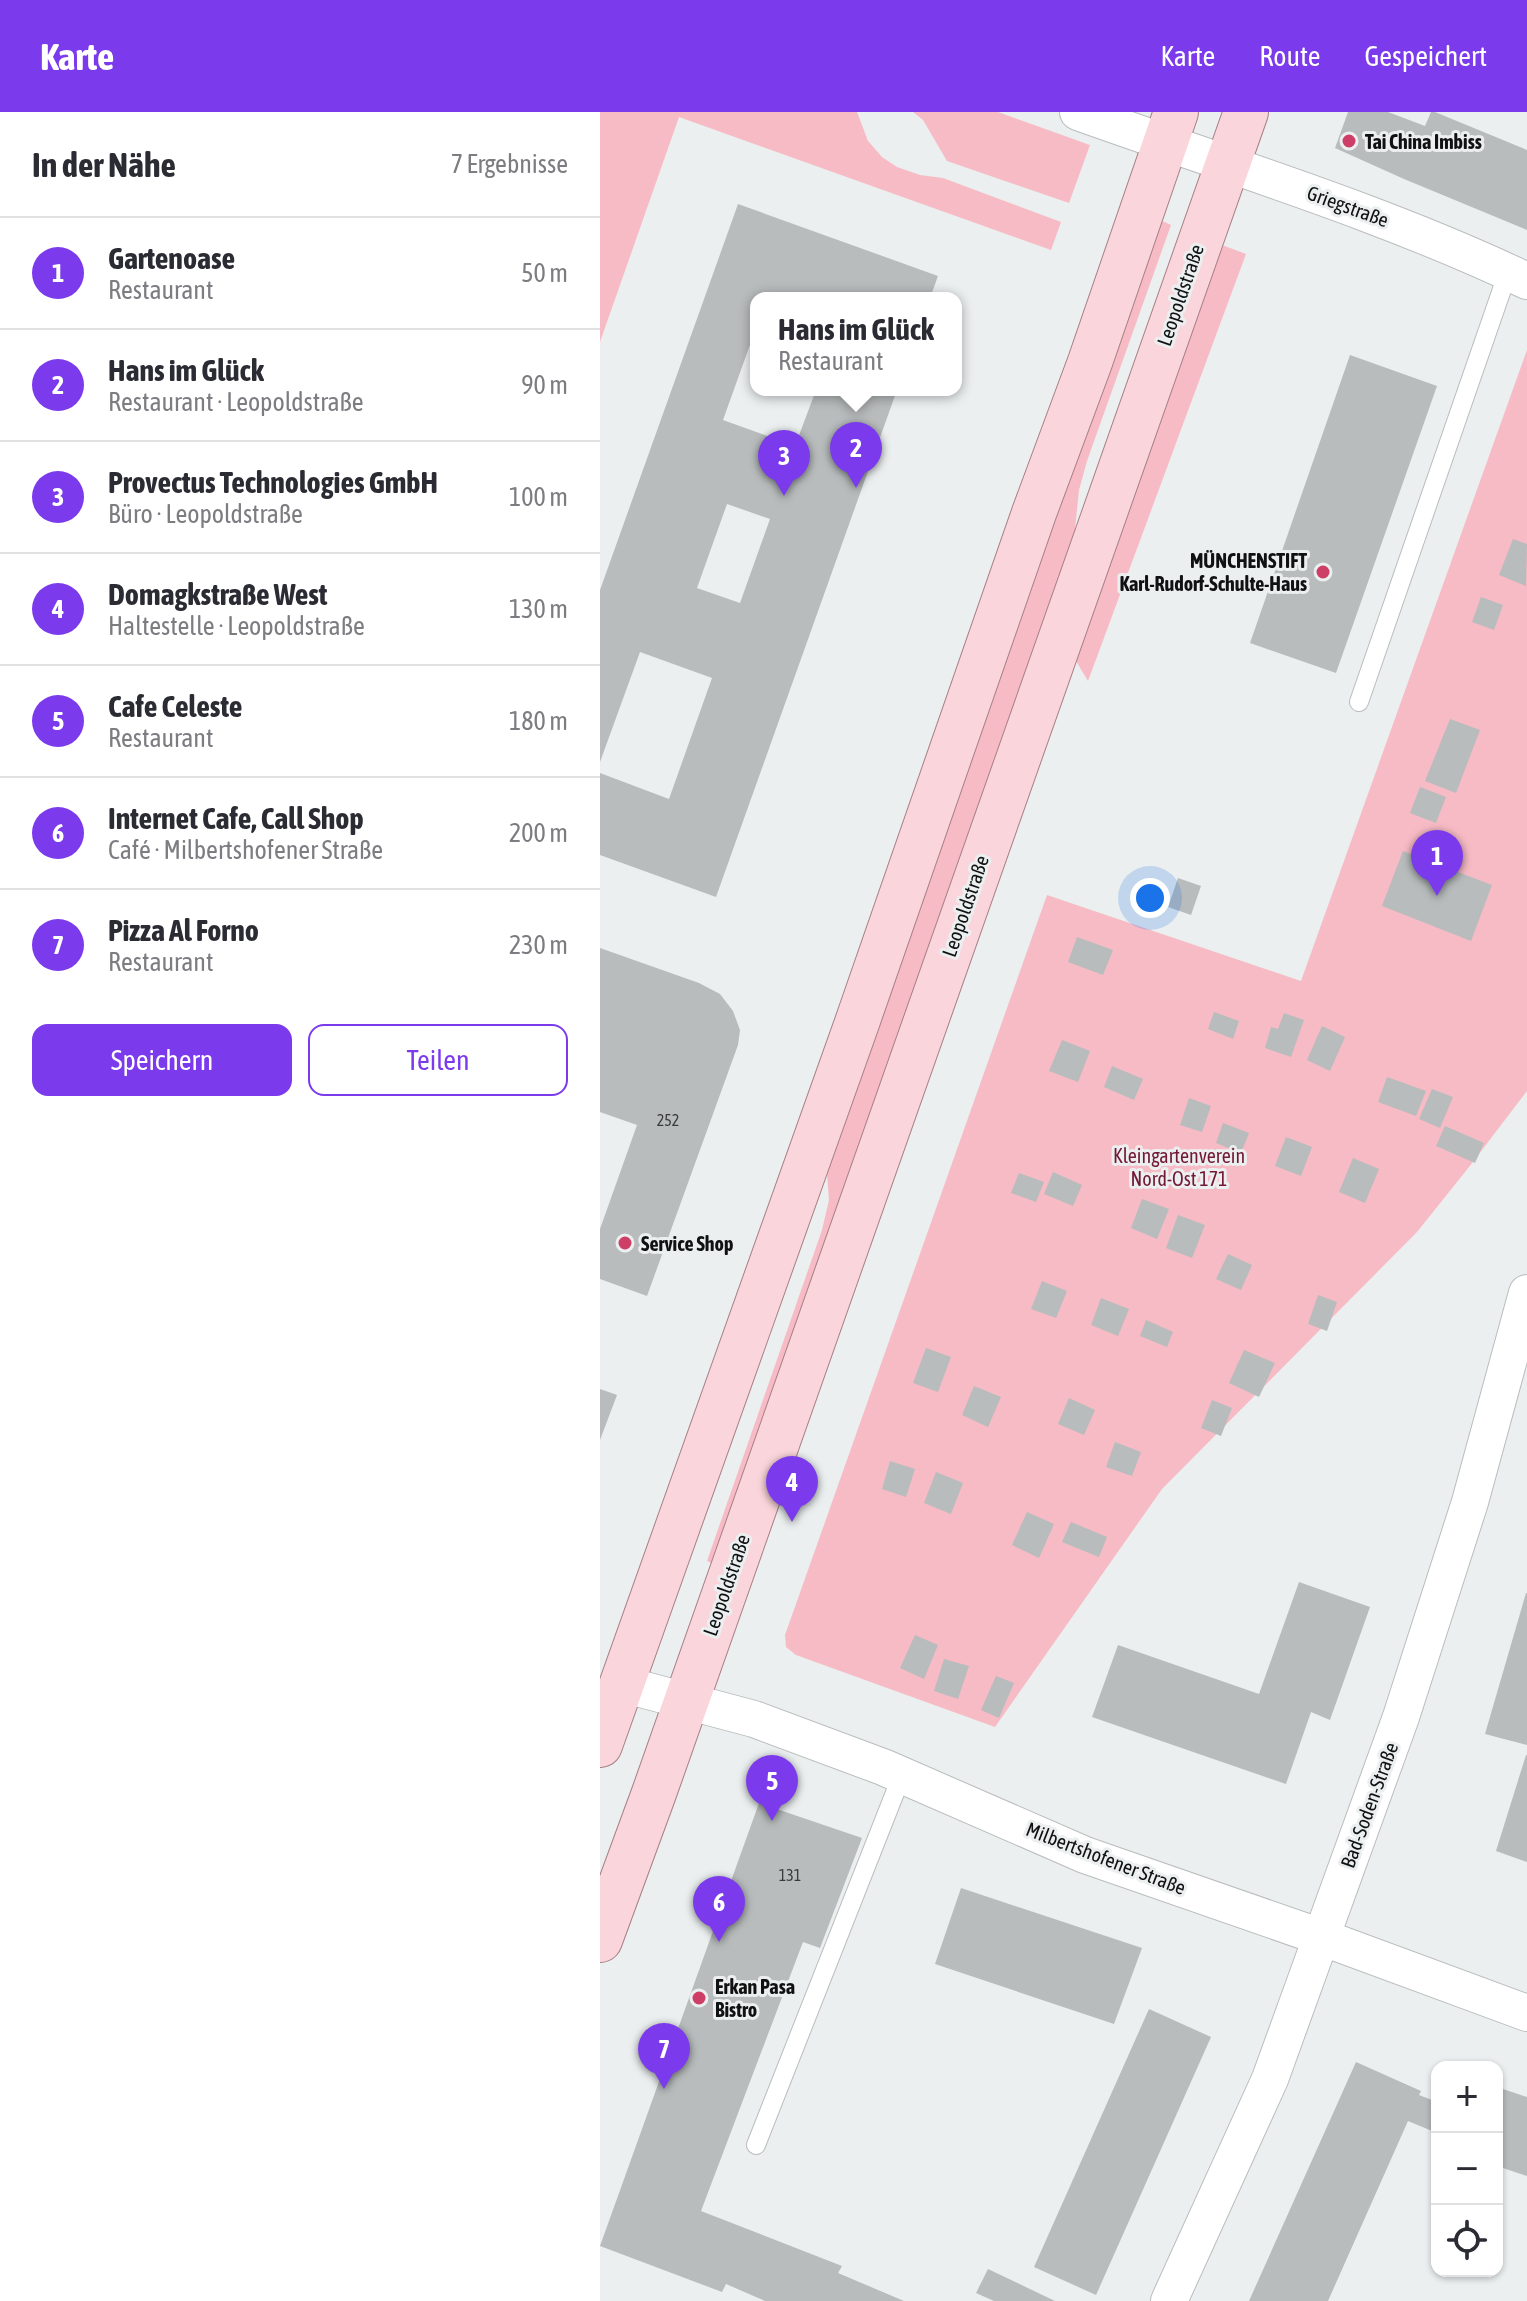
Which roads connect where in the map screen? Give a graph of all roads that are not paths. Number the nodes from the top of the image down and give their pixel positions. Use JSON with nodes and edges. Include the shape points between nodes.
{"nodes":[{"id":1,"x":1078,"y":112,"type":"edge"},
{"id":2,"x":1246,"y":112,"type":"edge"},
{"id":3,"x":1170,"y":127,"type":"edge"},
{"id":4,"x":1228,"y":164,"type":"junction"},
{"id":5,"x":1518,"y":276,"type":"edge"},
{"id":6,"x":1359,"y":702,"type":"dead end"},
{"id":7,"x":1527,"y":1293,"type":"edge"},
{"id":8,"x":622,"y":1684,"type":"junction"},
{"id":9,"x":686,"y":1701,"type":"junction"},
{"id":10,"x":600,"y":1745,"type":"edge"},
{"id":11,"x":902,"y":1775,"type":"junction"},
{"id":12,"x":1321,"y":1937,"type":"junction"},
{"id":13,"x":600,"y":1940,"type":"edge"},
{"id":14,"x":1527,"y":2013,"type":"edge"},
{"id":15,"x":756,"y":2145,"type":"dead end"},
{"id":16,"x":1169,"y":2301,"type":"edge"}],
"edges":[{"from":1,"to":3,"type":"street","name":"Griegstraße"},
{"from":2,"to":4,"type":"main road","name":"Leopoldstraße"},
{"from":3,"to":4,"type":"street","name":"Griegstraße"},
{"from":3,"to":8,"type":"main road"},
{"from":4,"to":5,"type":"street","name":"Griegstraße","via":[[1437,240]]},
{"from":4,"to":9,"type":"main road","name":"Leopoldstraße"},
{"from":5,"to":6,"type":"lane"},
{"from":7,"to":12,"type":"street","name":"Bad-Soden-Straße","via":[[1470,1502],[1401,1717]]},
{"from":8,"to":9,"type":"street","name":"Milbertshofener Straße"},
{"from":8,"to":10,"type":"main road"},
{"from":9,"to":11,"type":"street","name":"Milbertshofener Straße","via":[[754,1719]]},
{"from":9,"to":13,"type":"main road","name":"Leopoldstraße"},
{"from":11,"to":12,"type":"street","name":"Milbertshofener Straße","via":[[1085,1855]]},
{"from":11,"to":15,"type":"lane"},
{"from":12,"to":14,"type":"street","name":"Milbertshofener Straße"},
{"from":12,"to":16,"type":"street","name":"Bad-Soden-Straße","via":[[1270,2079]]}]}
